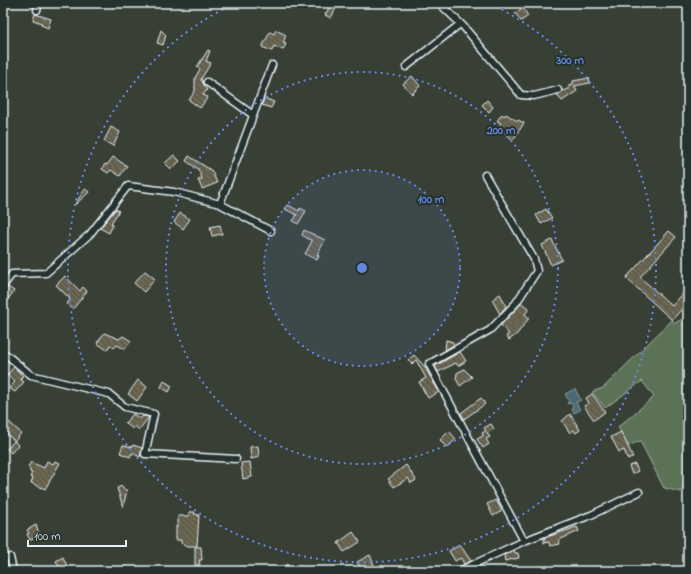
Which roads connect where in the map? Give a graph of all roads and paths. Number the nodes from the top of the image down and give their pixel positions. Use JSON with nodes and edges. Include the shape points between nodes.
{"nodes":[{"id":1,"x":439,"y":3,"type":"edge"},
{"id":2,"x":460,"y":24,"type":"junction"},
{"id":3,"x":272,"y":65,"type":"dead end"},
{"id":4,"x":406,"y":67,"type":"dead end"},
{"id":5,"x":207,"y":82,"type":"dead end"},
{"id":6,"x":558,"y":90,"type":"dead end"},
{"id":7,"x":253,"y":115,"type":"junction"},
{"id":8,"x":486,"y":175,"type":"dead end"},
{"id":9,"x":220,"y":204,"type":"junction"},
{"id":10,"x":271,"y":231,"type":"dead end"},
{"id":11,"x":3,"y":286,"type":"edge"},
{"id":12,"x":3,"y":352,"type":"edge"},
{"id":13,"x":236,"y":459,"type":"dead end"},
{"id":14,"x":639,"y":492,"type":"dead end"},
{"id":15,"x":524,"y":541,"type":"junction"},
{"id":16,"x":10,"y":557,"type":"dead end"},
{"id":17,"x":13,"y":571,"type":"edge"},
{"id":18,"x":459,"y":571,"type":"edge"}],
"edges":[{"from":1,"to":2,"type":"street"},
{"from":2,"to":4,"type":"street"},
{"from":2,"to":6,"type":"street","via":[[521,96],[534,96]]},
{"from":3,"to":7,"type":"street"},
{"from":5,"to":7,"type":"street"},
{"from":7,"to":9,"type":"street"},
{"from":8,"to":15,"type":"street","via":[[534,259],[537,271],[516,303],[490,330],[429,364]]},
{"from":9,"to":10,"type":"street"},
{"from":9,"to":11,"type":"street","via":[[174,192],[128,186],[90,234],[46,273],[12,274]]},
{"from":12,"to":13,"type":"street","via":[[30,375],[109,394],[125,407],[154,414],[145,454]]},
{"from":14,"to":15,"type":"street","via":[[591,515]]},
{"from":15,"to":18,"type":"street"},
{"from":16,"to":17,"type":"street"}]}
